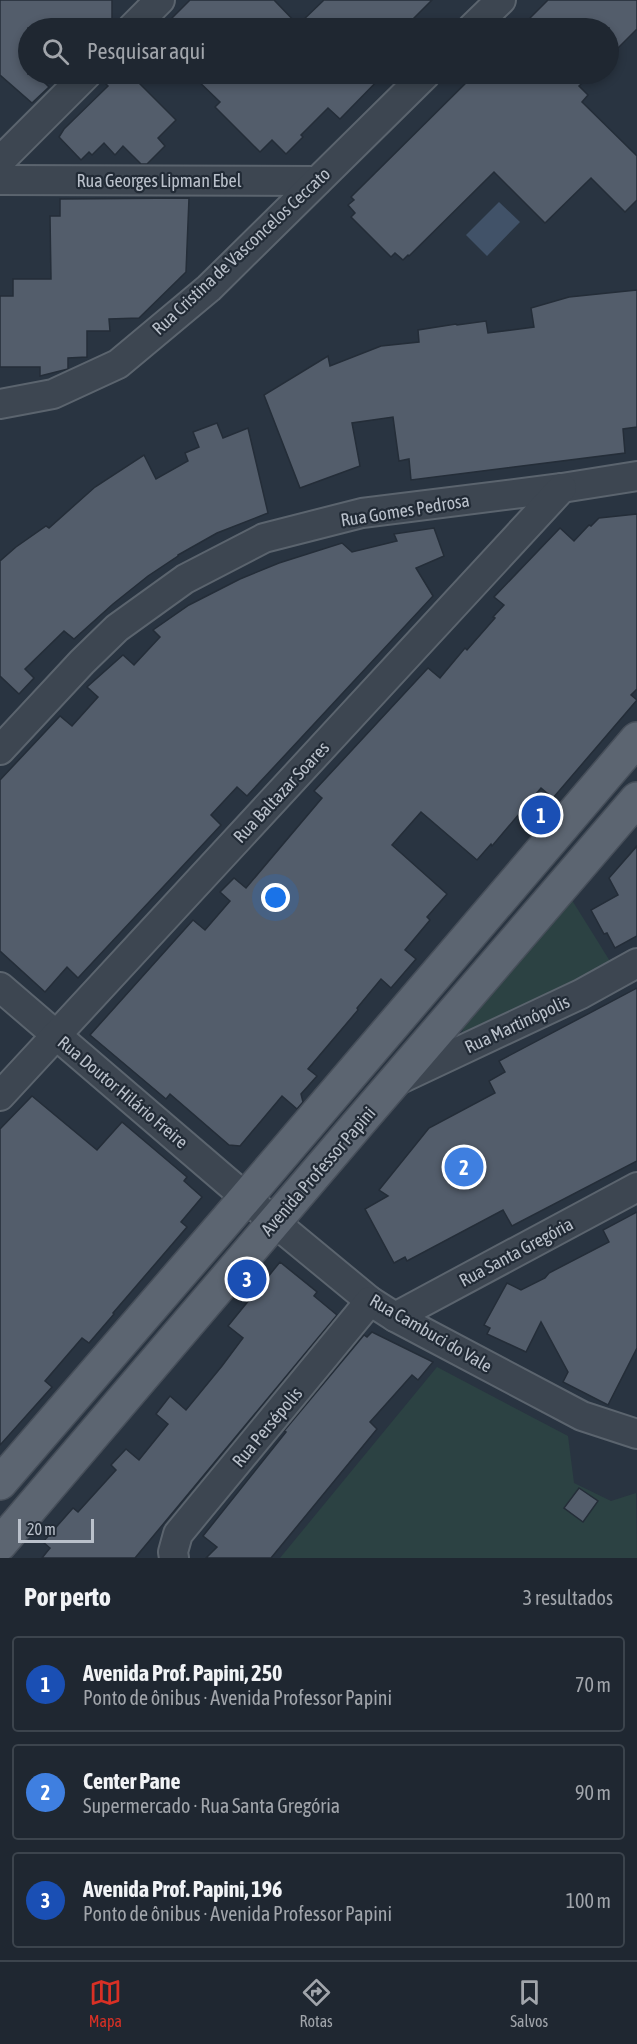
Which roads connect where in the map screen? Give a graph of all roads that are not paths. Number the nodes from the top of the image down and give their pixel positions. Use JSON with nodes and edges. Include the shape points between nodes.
{"nodes":[{"id":1,"x":160,"y":0,"type":"edge"},
{"id":2,"x":501,"y":0,"type":"edge"},
{"id":3,"x":142,"y":18,"type":"edge"},
{"id":4,"x":482,"y":18,"type":"edge"},
{"id":5,"x":77,"y":84,"type":"edge"},
{"id":6,"x":416,"y":84,"type":"edge"},
{"id":7,"x":0,"y":161,"type":"edge"},
{"id":8,"x":0,"y":180,"type":"edge"},
{"id":9,"x":317,"y":181,"type":"junction"},
{"id":10,"x":0,"y":405,"type":"edge"},
{"id":11,"x":637,"y":476,"type":"edge"},
{"id":12,"x":562,"y":488,"type":"junction"},
{"id":13,"x":637,"y":739,"type":"edge"},
{"id":14,"x":0,"y":750,"type":"edge"},
{"id":15,"x":637,"y":799,"type":"edge"},
{"id":16,"x":446,"y":963,"type":"junction"},
{"id":17,"x":637,"y":963,"type":"edge"},
{"id":18,"x":0,"y":987,"type":"edge"},
{"id":19,"x":474,"y":990,"type":"junction"},
{"id":20,"x":56,"y":1035,"type":"junction"},
{"id":21,"x":396,"y":1081,"type":"junction"},
{"id":22,"x":0,"y":1096,"type":"edge"},
{"id":23,"x":637,"y":1187,"type":"edge"},
{"id":24,"x":246,"y":1197,"type":"junction"},
{"id":25,"x":273,"y":1221,"type":"junction"},
{"id":26,"x":370,"y":1301,"type":"junction"},
{"id":27,"x":395,"y":1317,"type":"junction"},
{"id":28,"x":635,"y":1432,"type":"edge"},
{"id":29,"x":0,"y":1483,"type":"edge"},
{"id":30,"x":0,"y":1544,"type":"edge"},
{"id":31,"x":174,"y":1558,"type":"edge"}],
"edges":[{"from":1,"to":3,"type":"street"},
{"from":2,"to":4,"type":"street"},
{"from":5,"to":7,"type":"street"},
{"from":6,"to":9,"type":"street","name":"Rua Cristina de Vasconcelos Ceccato"},
{"from":8,"to":9,"type":"street","name":"Rua Georges Lipman Ebel"},
{"from":9,"to":10,"type":"street","name":"Rua Cristina de Vasconcelos Ceccato","via":[[194,301],[118,364],[53,394]]},
{"from":11,"to":12,"type":"street","name":"Rua Gomes Pedrosa"},
{"from":12,"to":14,"type":"street","name":"Rua Gomes Pedrosa","via":[[362,513],[264,538],[185,579],[117,628]]},
{"from":12,"to":20,"type":"street","name":"Rua Baltazar Soares"},
{"from":13,"to":16,"type":"main road","name":"Avenida Professor Papini"},
{"from":15,"to":19,"type":"main road","name":"Avenida Professor Papini"},
{"from":16,"to":19,"type":"main road"},
{"from":16,"to":24,"type":"main road","name":"Avenida Professor Papini"},
{"from":17,"to":21,"type":"street","name":"Rua Martinópolis","via":[[581,994]]},
{"from":18,"to":20,"type":"street","name":"Rua Doutor Hilário Freire"},
{"from":19,"to":21,"type":"main road","name":"Avenida Professor Papini"},
{"from":20,"to":22,"type":"street","name":"Rua Baltazar Soares"},
{"from":20,"to":24,"type":"street","name":"Rua Doutor Hilário Freire"},
{"from":21,"to":25,"type":"main road","name":"Avenida Professor Papini"},
{"from":23,"to":27,"type":"street","name":"Rua Santa Gregória"},
{"from":24,"to":25,"type":"street","name":"Rua Cambuci do Vale"},
{"from":24,"to":29,"type":"main road","name":"Avenida Professor Papini"},
{"from":25,"to":26,"type":"street","name":"Rua Cambuci do Vale"},
{"from":25,"to":30,"type":"main road","name":"Avenida Professor Papini"},
{"from":26,"to":27,"type":"street","name":"Rua Cambuci do Vale"},
{"from":26,"to":31,"type":"street","name":"Rua Persépolis","via":[[178,1534]]},
{"from":27,"to":28,"type":"street","name":"Rua Cambuci do Vale","via":[[582,1416]]}]}
